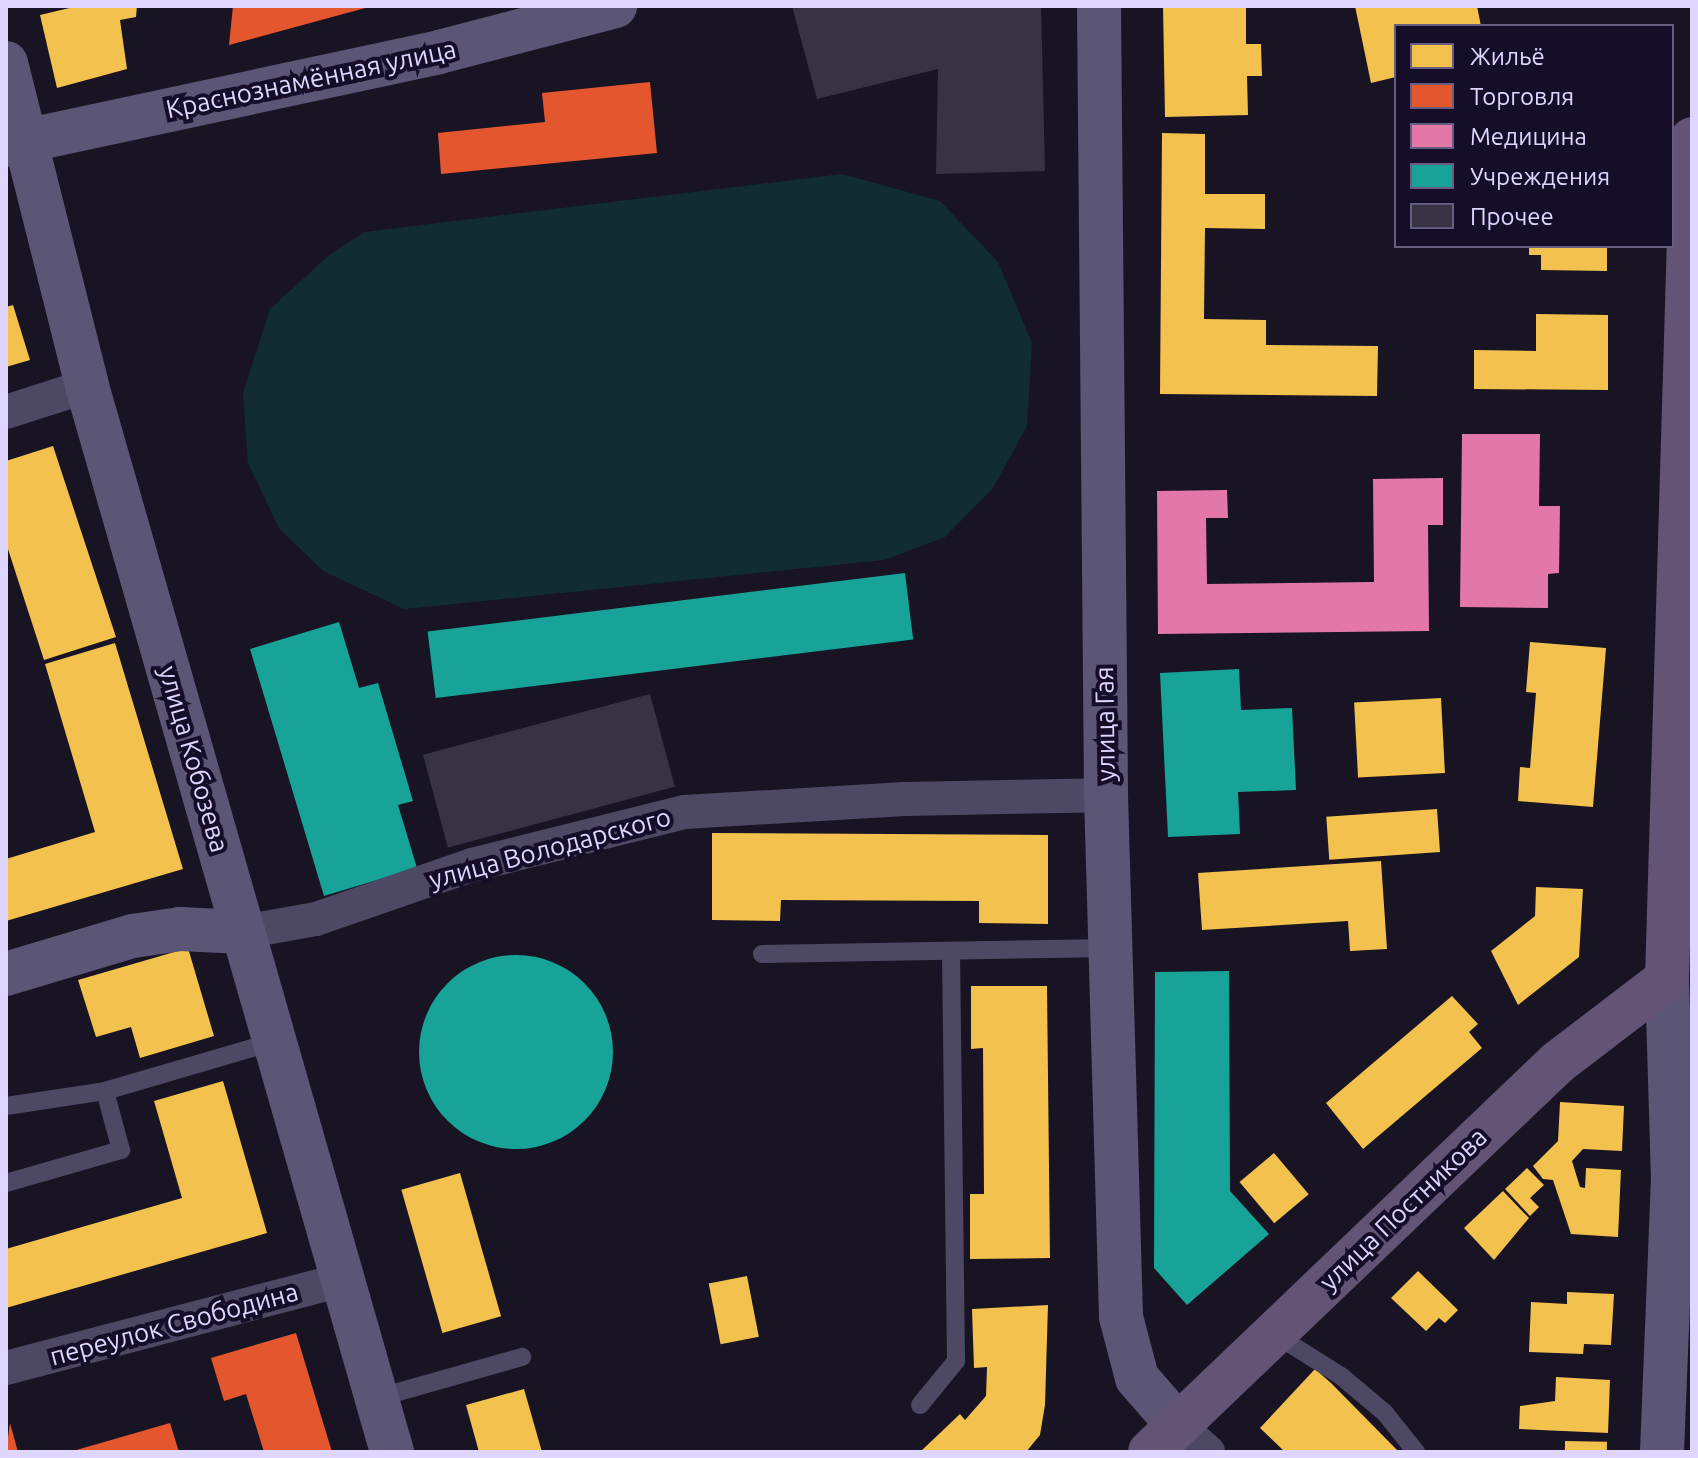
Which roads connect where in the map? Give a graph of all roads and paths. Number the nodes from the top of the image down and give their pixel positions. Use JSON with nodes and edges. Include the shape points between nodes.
{"nodes":[{"id":1,"x":1099,"y":6,"type":"edge"},
{"id":2,"x":593,"y":9,"type":"edge"},
{"id":3,"x":6,"y":63,"type":"edge"},
{"id":4,"x":1692,"y":139,"type":"edge"},
{"id":5,"x":16,"y":143,"type":"edge"},
{"id":6,"x":87,"y":386,"type":"junction"},
{"id":7,"x":6,"y":412,"type":"edge"},
{"id":8,"x":1689,"y":430,"type":"edge"},
{"id":9,"x":1106,"y":795,"type":"junction"},
{"id":10,"x":243,"y":932,"type":"junction"},
{"id":11,"x":1110,"y":948,"type":"junction"},
{"id":12,"x":951,"y":951,"type":"junction"},
{"id":13,"x":762,"y":954,"type":"dead end"},
{"id":14,"x":6,"y":974,"type":"edge"},
{"id":15,"x":1667,"y":979,"type":"junction"},
{"id":16,"x":276,"y":1041,"type":"junction"},
{"id":17,"x":105,"y":1091,"type":"junction"},
{"id":18,"x":6,"y":1106,"type":"edge"},
{"id":19,"x":1682,"y":1180,"type":"edge"},
{"id":20,"x":6,"y":1183,"type":"edge"},
{"id":21,"x":342,"y":1280,"type":"junction"},
{"id":22,"x":1273,"y":1333,"type":"junction"},
{"id":23,"x":522,"y":1357,"type":"dead end"},
{"id":24,"x":6,"y":1368,"type":"edge"},
{"id":25,"x":377,"y":1398,"type":"junction"},
{"id":26,"x":920,"y":1405,"type":"dead end"},
{"id":27,"x":1178,"y":1443,"type":"edge"},
{"id":28,"x":392,"y":1452,"type":"edge"},
{"id":29,"x":1416,"y":1452,"type":"edge"},
{"id":30,"x":1662,"y":1452,"type":"edge"}],
"edges":[{"from":1,"to":9,"type":"main road","name":"улица Гая"},
{"from":2,"to":5,"type":"main road","name":"Краснознамённая улица","via":[[439,52]]},
{"from":3,"to":5,"type":"main road","name":"улица Кобозева"},
{"from":4,"to":8,"type":"main road"},
{"from":5,"to":6,"type":"main road","name":"улица Кобозева"},
{"from":6,"to":7,"type":"street"},
{"from":6,"to":10,"type":"main road","name":"улица Кобозева"},
{"from":8,"to":15,"type":"main road"},
{"from":9,"to":10,"type":"street","name":"улица Володарского","via":[[905,799],[685,812],[472,865],[316,919]]},
{"from":9,"to":11,"type":"main road","name":"улица Гая"},
{"from":10,"to":14,"type":"main road","name":"улица Володарского","via":[[180,929],[133,936]]},
{"from":10,"to":16,"type":"main road","name":"улица Кобозева"},
{"from":11,"to":12,"type":"lane"},
{"from":11,"to":27,"type":"main road","name":"улица Гая","via":[[1121,1317],[1137,1378]]},
{"from":12,"to":13,"type":"lane"},
{"from":12,"to":26,"type":"lane","via":[[956,1361]]},
{"from":15,"to":19,"type":"main road"},
{"from":15,"to":22,"type":"main road","name":"улица Постникова","via":[[1566,1055]]},
{"from":16,"to":17,"type":"lane"},
{"from":16,"to":21,"type":"main road","name":"улица Кобозева"},
{"from":17,"to":18,"type":"lane"},
{"from":17,"to":20,"type":"lane","via":[[121,1150]]},
{"from":19,"to":30,"type":"main road"},
{"from":21,"to":24,"type":"street","name":"переулок Свободина"},
{"from":21,"to":25,"type":"main road","name":"улица Кобозева"},
{"from":22,"to":27,"type":"main road","name":"улица Постникова"},
{"from":22,"to":29,"type":"lane","via":[[1341,1376],[1385,1413]]},
{"from":23,"to":25,"type":"lane"},
{"from":25,"to":28,"type":"main road","name":"улица Кобозева"}]}
